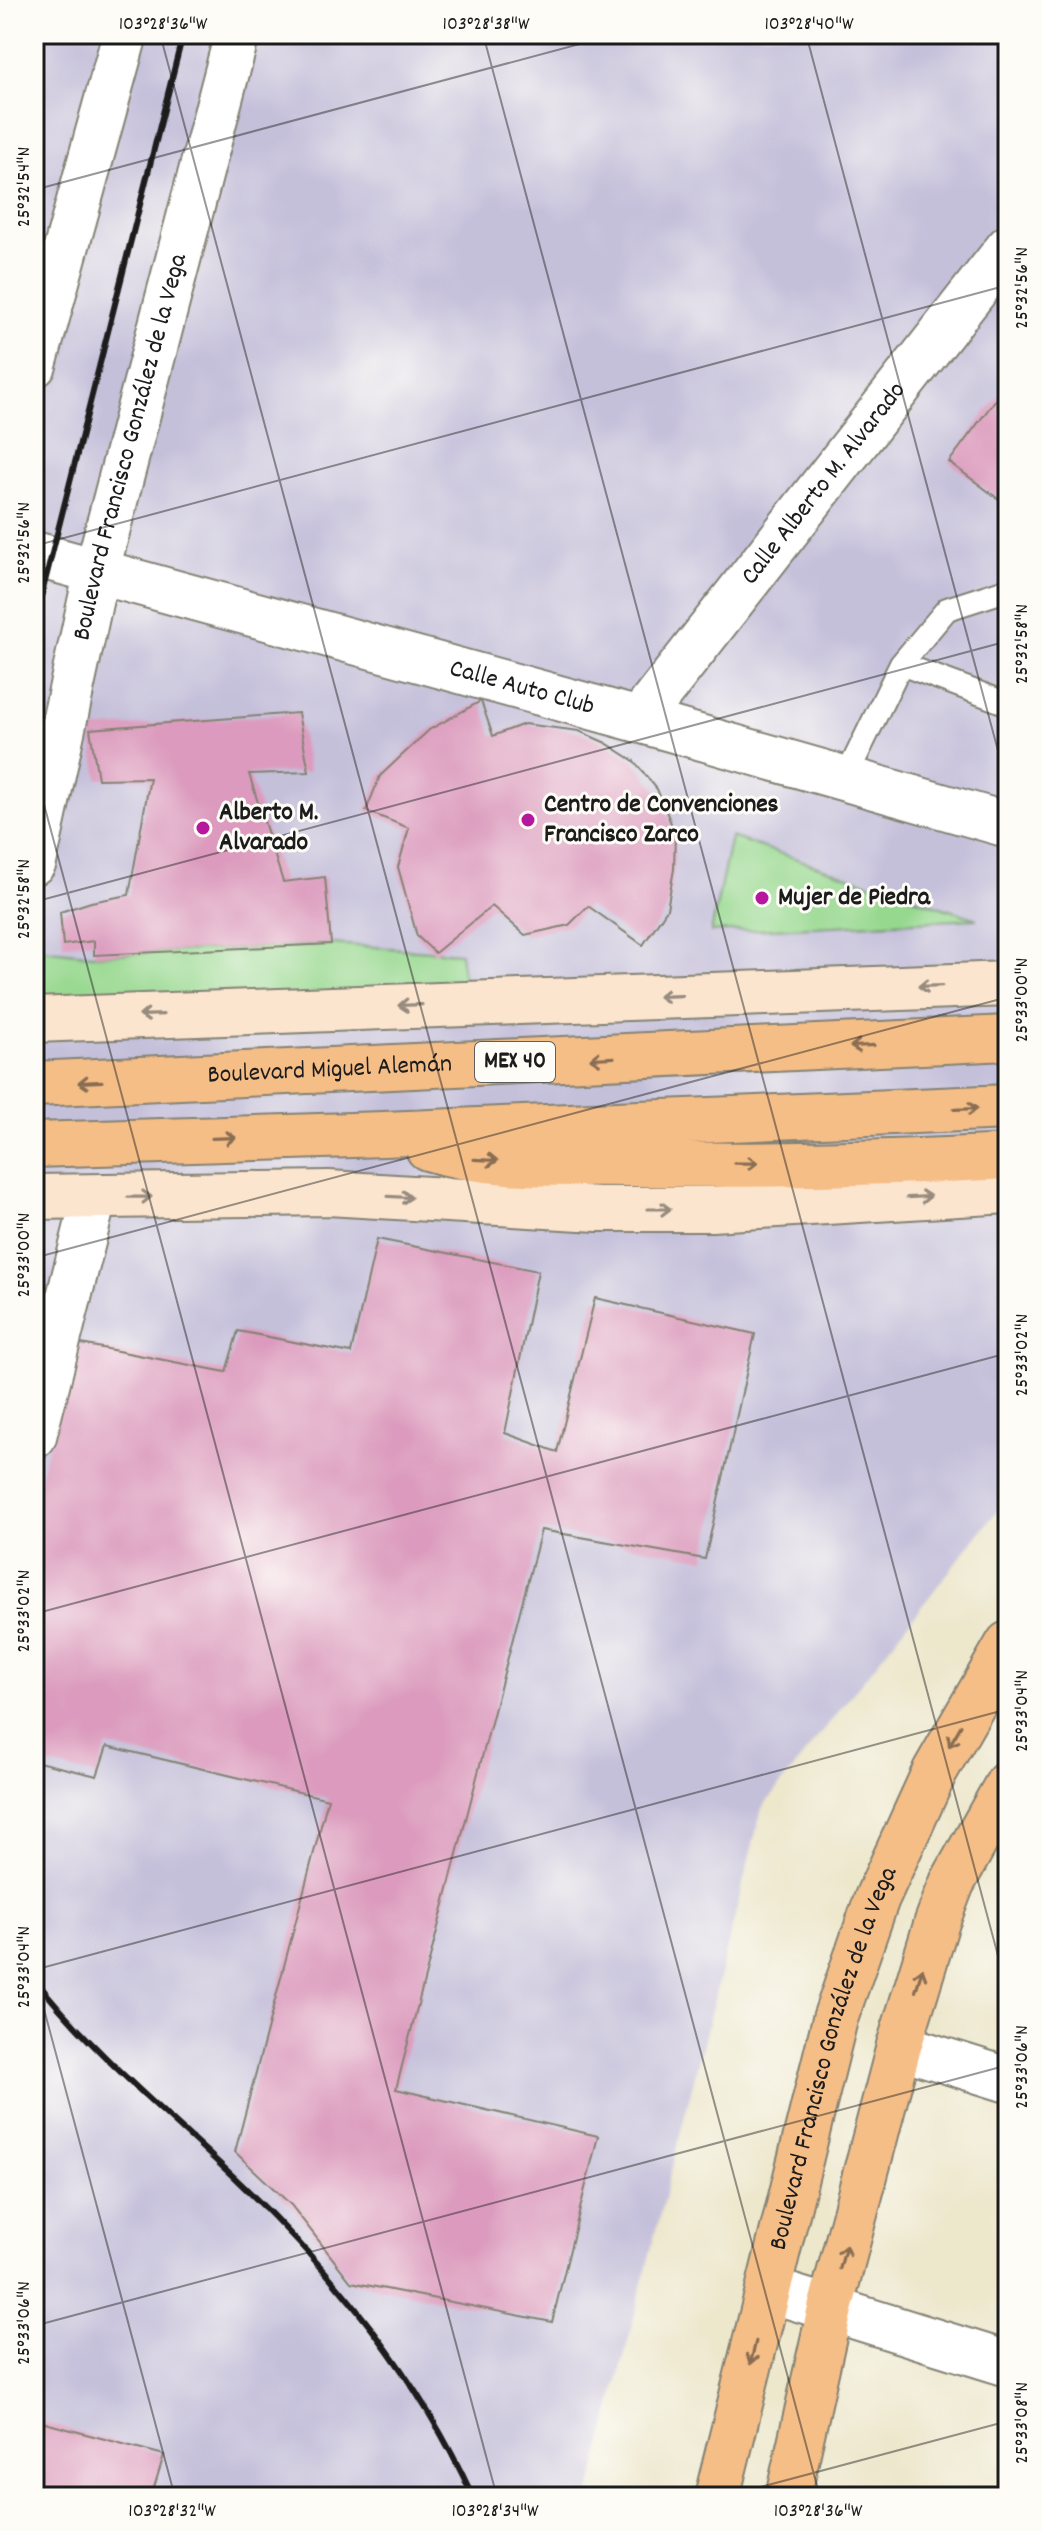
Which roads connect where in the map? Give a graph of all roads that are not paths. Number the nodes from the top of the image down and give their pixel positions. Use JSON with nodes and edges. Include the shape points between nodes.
{"nodes":[{"id":1,"x":125,"y":34,"type":"edge"},
{"id":2,"x":237,"y":34,"type":"edge"},
{"id":3,"x":1008,"y":248,"type":"edge"},
{"id":4,"x":34,"y":365,"type":"edge"},
{"id":5,"x":34,"y":554,"type":"edge"},
{"id":6,"x":97,"y":570,"type":"junction"},
{"id":7,"x":1008,"y":591,"type":"edge"},
{"id":8,"x":901,"y":664,"type":"junction"},
{"id":9,"x":1008,"y":704,"type":"edge"},
{"id":10,"x":639,"y":720,"type":"junction"},
{"id":11,"x":845,"y":779,"type":"junction"},
{"id":12,"x":1008,"y":825,"type":"edge"},
{"id":13,"x":34,"y":862,"type":"edge"},
{"id":14,"x":1008,"y":984,"type":"edge"},
{"id":15,"x":34,"y":1020,"type":"edge"},
{"id":16,"x":1002,"y":1039,"type":"edge"},
{"id":17,"x":34,"y":1084,"type":"edge"},
{"id":18,"x":1008,"y":1107,"type":"edge"},
{"id":19,"x":384,"y":1134,"type":"junction"},
{"id":20,"x":34,"y":1147,"type":"edge"},
{"id":21,"x":1008,"y":1157,"type":"edge"},
{"id":22,"x":1008,"y":1191,"type":"edge"},
{"id":23,"x":65,"y":1197,"type":"edge"},
{"id":24,"x":34,"y":1436,"type":"edge"},
{"id":25,"x":1008,"y":1644,"type":"edge"},
{"id":26,"x":1005,"y":1795,"type":"edge"},
{"id":27,"x":899,"y":2046,"type":"junction"},
{"id":28,"x":1008,"y":2080,"type":"edge"},
{"id":29,"x":770,"y":2290,"type":"junction"},
{"id":30,"x":830,"y":2309,"type":"junction"},
{"id":31,"x":1008,"y":2364,"type":"edge"},
{"id":32,"x":717,"y":2497,"type":"edge"},
{"id":33,"x":788,"y":2497,"type":"edge"}],
"edges":[{"from":1,"to":4,"type":"street"},
{"from":2,"to":6,"type":"street","name":"Boulevard Francisco González de la Vega"},
{"from":3,"to":10,"type":"street","name":"Calle Alberto M. Alvarado"},
{"from":5,"to":6,"type":"street","name":"Calle Auto Club"},
{"from":6,"to":10,"type":"street","name":"Calle Auto Club"},
{"from":6,"to":13,"type":"street","name":"Boulevard Francisco González de la Vega"},
{"from":7,"to":8,"type":"lane","via":[[947,609]]},
{"from":8,"to":9,"type":"lane"},
{"from":8,"to":11,"type":"lane"},
{"from":10,"to":11,"type":"street","name":"Calle Auto Club"},
{"from":11,"to":12,"type":"street","name":"Calle Auto Club"},
{"from":14,"to":15,"type":"street","one_way":true},
{"from":16,"to":17,"type":"main road","name":"Boulevard Miguel Alemán","number":"MEX 40","one_way":true},
{"from":19,"to":18,"type":"main road","one_way":true},
{"from":20,"to":19,"type":"main road","one_way":true},
{"from":19,"to":21,"type":"main road","one_way":true,"via":[[471,1159],[536,1163]]},
{"from":20,"to":23,"type":"street"},
{"from":23,"to":22,"type":"street","one_way":true,"via":[[328,1193],[598,1209],[711,1209]]},
{"from":23,"to":24,"type":"street"},
{"from":25,"to":29,"type":"main road","name":"Boulevard Francisco González de la Vega","one_way":true,"via":[[935,1771],[877,1898],[835,2019]]},
{"from":27,"to":26,"type":"main road","one_way":true,"via":[[952,1883]]},
{"from":27,"to":28,"type":"street"},
{"from":30,"to":27,"type":"main road","one_way":true},
{"from":29,"to":30,"type":"street"},
{"from":29,"to":32,"type":"main road","name":"Boulevard Francisco González de la Vega","one_way":true},
{"from":30,"to":31,"type":"street"},
{"from":30,"to":33,"type":"main road"}]}
